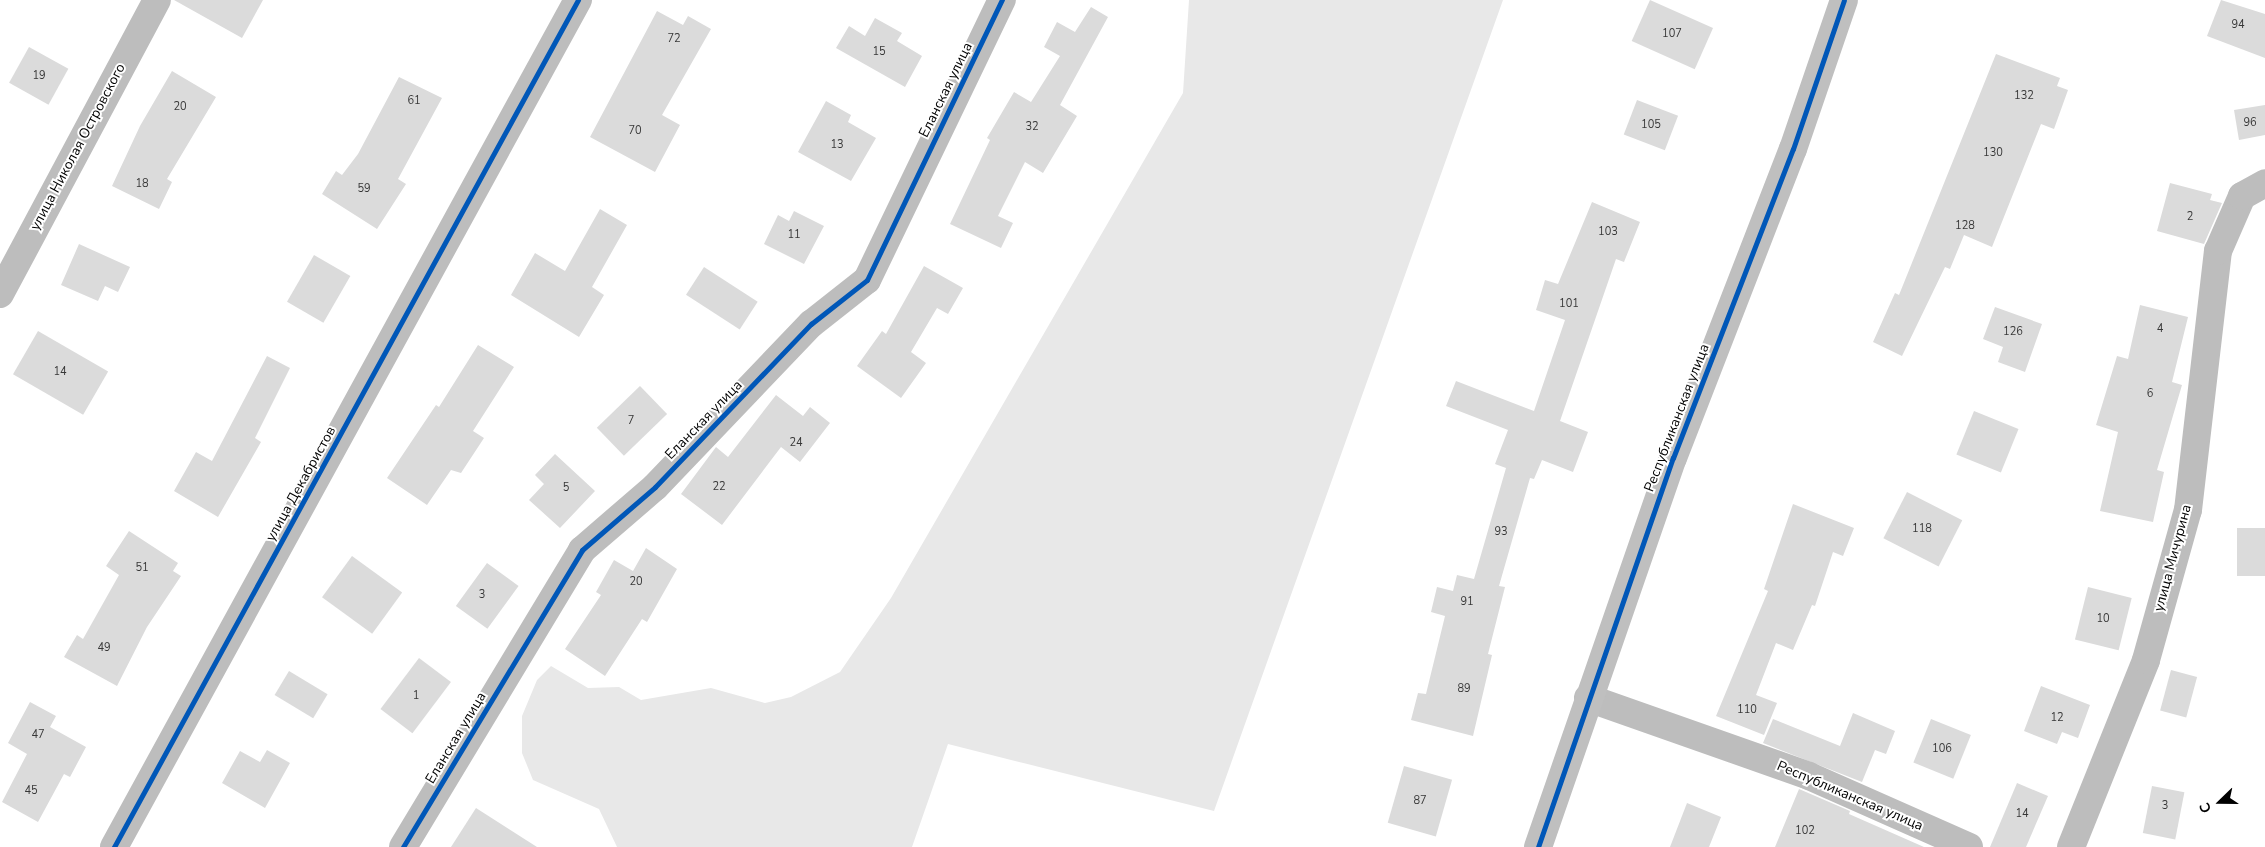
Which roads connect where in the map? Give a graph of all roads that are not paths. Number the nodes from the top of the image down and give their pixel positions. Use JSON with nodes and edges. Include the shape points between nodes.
{"nodes":[{"id":1,"x":157,"y":0,"type":"edge"},
{"id":2,"x":578,"y":0,"type":"edge"},
{"id":3,"x":1002,"y":0,"type":"edge"},
{"id":4,"x":1844,"y":0,"type":"edge"},
{"id":5,"x":2265,"y":182,"type":"edge"},
{"id":6,"x":0,"y":294,"type":"edge"},
{"id":7,"x":1588,"y":698,"type":"junction"},
{"id":8,"x":114,"y":847,"type":"edge"},
{"id":9,"x":403,"y":847,"type":"edge"},
{"id":10,"x":1538,"y":847,"type":"edge"},
{"id":11,"x":1969,"y":847,"type":"edge"},
{"id":12,"x":2071,"y":847,"type":"edge"}],
"edges":[{"from":1,"to":6,"type":"street","name":"улица Николая Островского"},
{"from":2,"to":8,"type":"street","name":"улица Декабристов"},
{"from":3,"to":9,"type":"street","name":"Еланская улица","via":[[867,280],[811,324],[655,487],[582,550]]},
{"from":4,"to":7,"type":"street","name":"Республиканская улица","via":[[1793,149],[1673,458]]},
{"from":5,"to":12,"type":"street","name":"улица Мичурина","via":[[2242,196],[2218,251],[2188,510],[2146,660]]},
{"from":7,"to":10,"type":"street","name":"Республиканская улица"},
{"from":7,"to":11,"type":"street","name":"Республиканская улица","via":[[1809,776]]}]}
